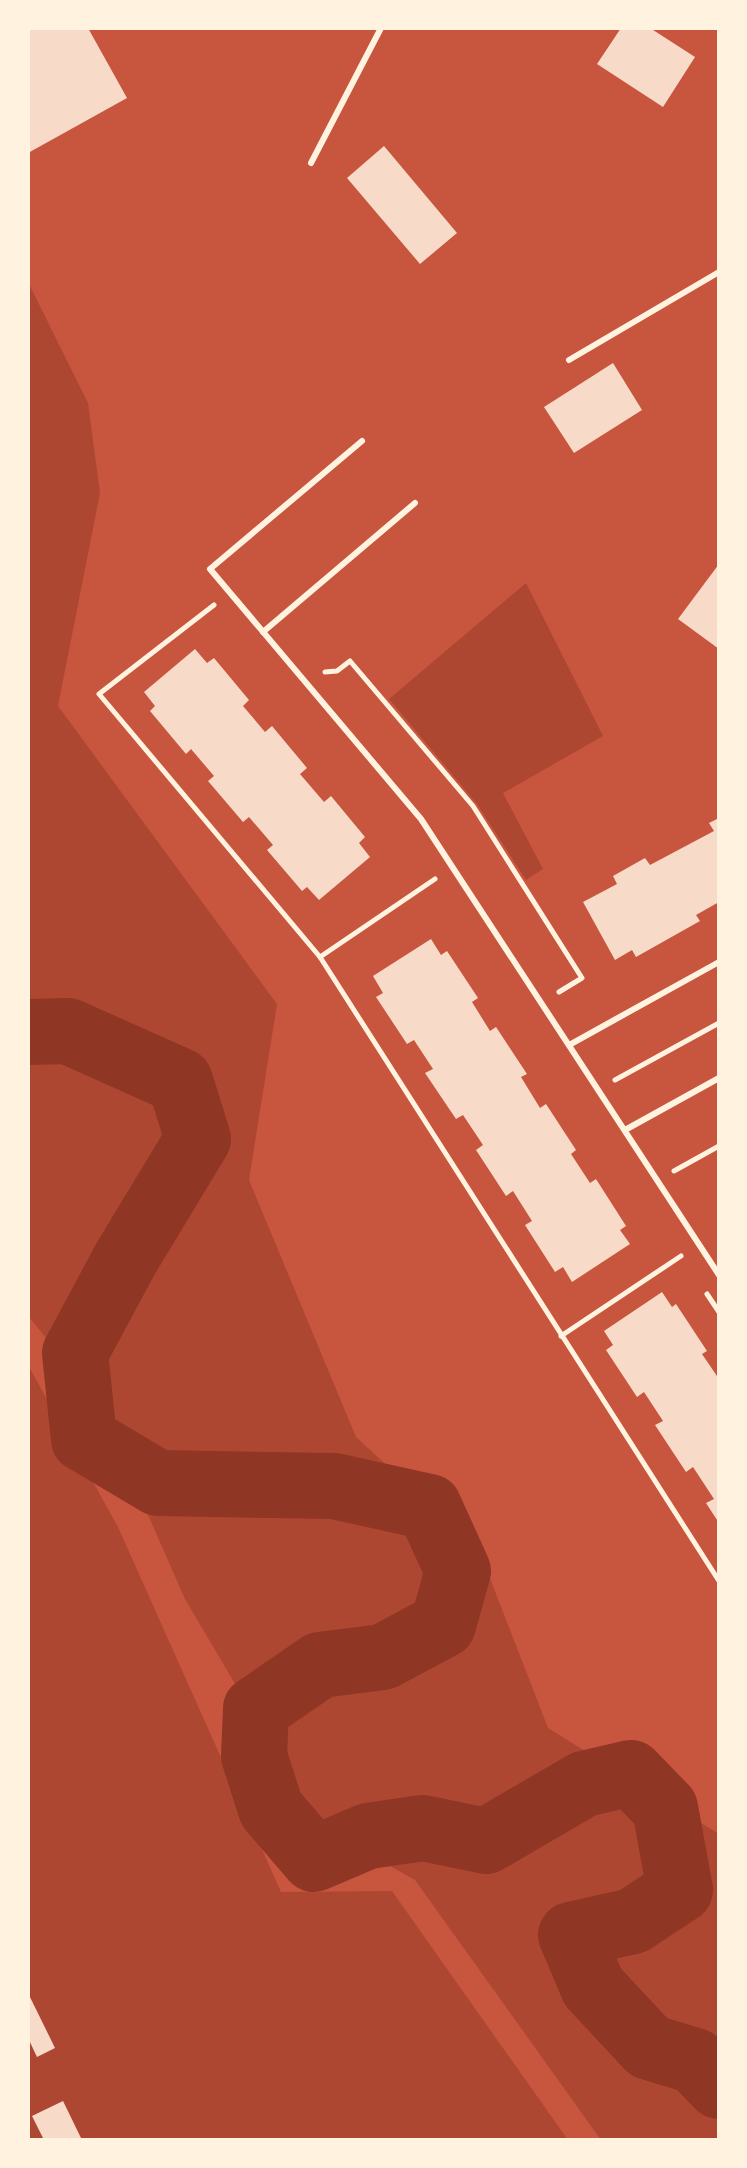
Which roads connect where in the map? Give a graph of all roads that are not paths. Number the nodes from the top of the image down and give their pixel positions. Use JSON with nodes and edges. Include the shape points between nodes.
{"nodes":[{"id":1,"x":381,"y":28,"type":"edge"},
{"id":2,"x":311,"y":163,"type":"dead end"},
{"id":3,"x":719,"y":272,"type":"edge"},
{"id":4,"x":569,"y":360,"type":"dead end"},
{"id":5,"x":362,"y":441,"type":"dead end"},
{"id":6,"x":415,"y":503,"type":"dead end"},
{"id":7,"x":263,"y":632,"type":"junction"},
{"id":8,"x":719,"y":962,"type":"edge"},
{"id":9,"x":569,"y":1045,"type":"junction"},
{"id":10,"x":719,"y":1078,"type":"edge"},
{"id":11,"x":625,"y":1130,"type":"junction"},
{"id":12,"x":719,"y":1275,"type":"edge"}],
"edges":[{"from":1,"to":2,"type":"lane"},
{"from":3,"to":4,"type":"lane"},
{"from":5,"to":7,"type":"lane","via":[[210,569]]},
{"from":6,"to":7,"type":"lane"},
{"from":7,"to":9,"type":"lane","via":[[421,819]]},
{"from":8,"to":9,"type":"lane"},
{"from":9,"to":11,"type":"lane"},
{"from":10,"to":11,"type":"lane"},
{"from":11,"to":12,"type":"lane"}]}
